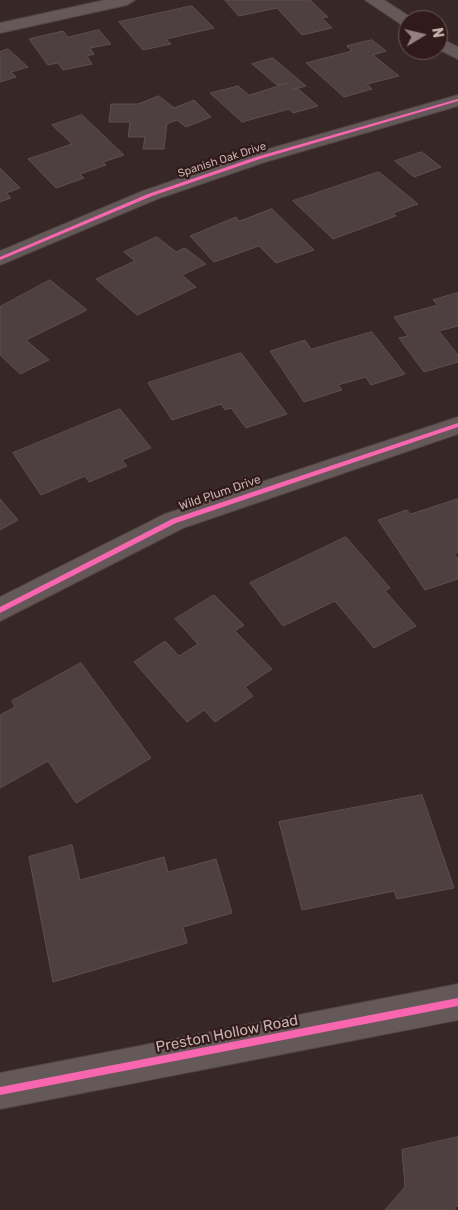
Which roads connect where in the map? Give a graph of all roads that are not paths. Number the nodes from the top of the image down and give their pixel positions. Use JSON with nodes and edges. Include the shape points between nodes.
{"nodes":[{"id":1,"x":127,"y":0,"type":"edge"},
{"id":2,"x":374,"y":0,"type":"edge"},
{"id":3,"x":398,"y":16,"type":"edge"},
{"id":4,"x":0,"y":28,"type":"edge"},
{"id":5,"x":458,"y":100,"type":"edge"},
{"id":6,"x":0,"y":259,"type":"edge"},
{"id":7,"x":458,"y":425,"type":"edge"},
{"id":8,"x":0,"y":610,"type":"edge"},
{"id":9,"x":458,"y":1002,"type":"edge"},
{"id":10,"x":0,"y":1091,"type":"edge"}],
"edges":[{"from":1,"to":4,"type":"street"},
{"from":2,"to":3,"type":"street"},
{"from":5,"to":6,"type":"street","name":"Spanish Oak Drive","via":[[258,158],[150,194]]},
{"from":7,"to":8,"type":"street","name":"Wild Plum Drive","via":[[174,521]]},
{"from":9,"to":10,"type":"street","name":"Preston Hollow Road"}]}
